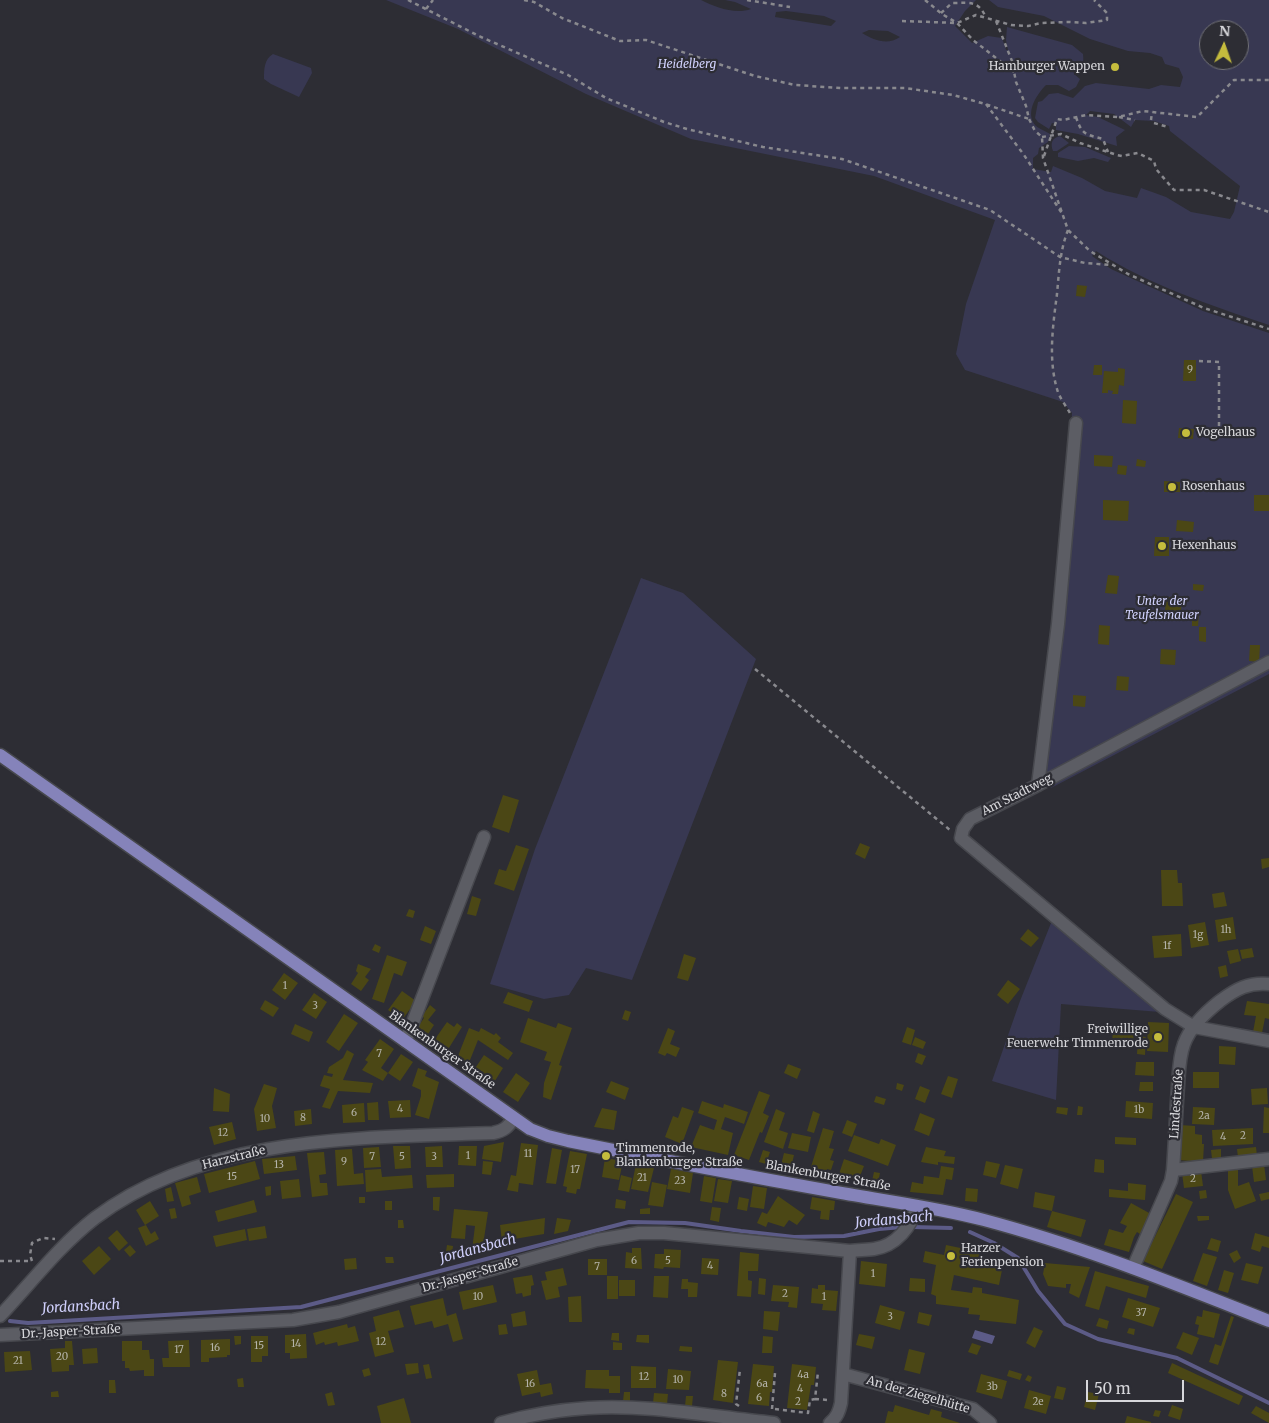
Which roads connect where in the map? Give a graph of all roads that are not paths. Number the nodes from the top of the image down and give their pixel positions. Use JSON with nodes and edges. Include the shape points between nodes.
{"nodes":[{"id":1,"x":1076,"y":423,"type":"road end"},
{"id":2,"x":1269,"y":662,"type":"edge"},
{"id":3,"x":0,"y":755,"type":"edge"},
{"id":4,"x":1038,"y":785,"type":"junction"},
{"id":5,"x":484,"y":837,"type":"dead end"},
{"id":6,"x":1269,"y":984,"type":"edge"},
{"id":7,"x":1194,"y":1027,"type":"junction"},
{"id":8,"x":405,"y":1040,"type":"junction"},
{"id":9,"x":1269,"y":1041,"type":"edge"},
{"id":10,"x":514,"y":1118,"type":"junction"},
{"id":11,"x":1269,"y":1159,"type":"edge"},
{"id":12,"x":1173,"y":1170,"type":"junction"},
{"id":13,"x":916,"y":1211,"type":"junction"},
{"id":14,"x":850,"y":1251,"type":"junction"},
{"id":15,"x":1133,"y":1268,"type":"junction"},
{"id":16,"x":0,"y":1316,"type":"edge"},
{"id":17,"x":1269,"y":1321,"type":"edge"},
{"id":18,"x":0,"y":1335,"type":"edge"},
{"id":19,"x":843,"y":1374,"type":"junction"},
{"id":20,"x":501,"y":1423,"type":"edge"},
{"id":21,"x":774,"y":1423,"type":"edge"},
{"id":22,"x":830,"y":1423,"type":"edge"},
{"id":23,"x":990,"y":1423,"type":"edge"}],
"edges":[{"from":1,"to":4,"type":"street","via":[[1058,624]]},
{"from":2,"to":4,"type":"street","name":"Am Stadtweg"},
{"from":3,"to":8,"type":"main road","name":"Blankenburger Straße"},
{"from":4,"to":7,"type":"street","name":"Am Stadtweg","via":[[970,819],[961,838],[1165,1009]]},
{"from":5,"to":8,"type":"street"},
{"from":6,"to":7,"type":"street","name":"Lindestraße","via":[[1257,983],[1234,990]]},
{"from":7,"to":9,"type":"street"},
{"from":7,"to":12,"type":"street","name":"Lindestraße","via":[[1184,1043],[1180,1062]]},
{"from":8,"to":10,"type":"main road","name":"Blankenburger Straße"},
{"from":10,"to":13,"type":"main road","name":"Blankenburger Straße","via":[[530,1129],[568,1141]]},
{"from":10,"to":16,"type":"street","name":"Harzstraße","via":[[502,1132],[326,1141],[227,1159],[166,1179],[130,1196],[93,1220],[68,1242]]},
{"from":11,"to":12,"type":"street"},
{"from":12,"to":15,"type":"street","name":"Lindestraße","via":[[1167,1193]]},
{"from":13,"to":14,"type":"street","name":"Dr.-Jasper-Straße","via":[[902,1234],[887,1246]]},
{"from":13,"to":15,"type":"main road","name":"Blankenburger Straße","via":[[960,1214],[1017,1229]]},
{"from":14,"to":18,"type":"street","name":"Dr.-Jasper-Straße","via":[[639,1233],[597,1240],[316,1316]]},
{"from":14,"to":19,"type":"street"},
{"from":15,"to":17,"type":"main road","name":"Blankenburger Straße"},
{"from":19,"to":22,"type":"street","via":[[840,1408]]},
{"from":19,"to":23,"type":"street","name":"An der Ziegelhütte","via":[[973,1409]]},
{"from":20,"to":21,"type":"street","via":[[558,1411],[618,1408],[668,1410]]}]}
